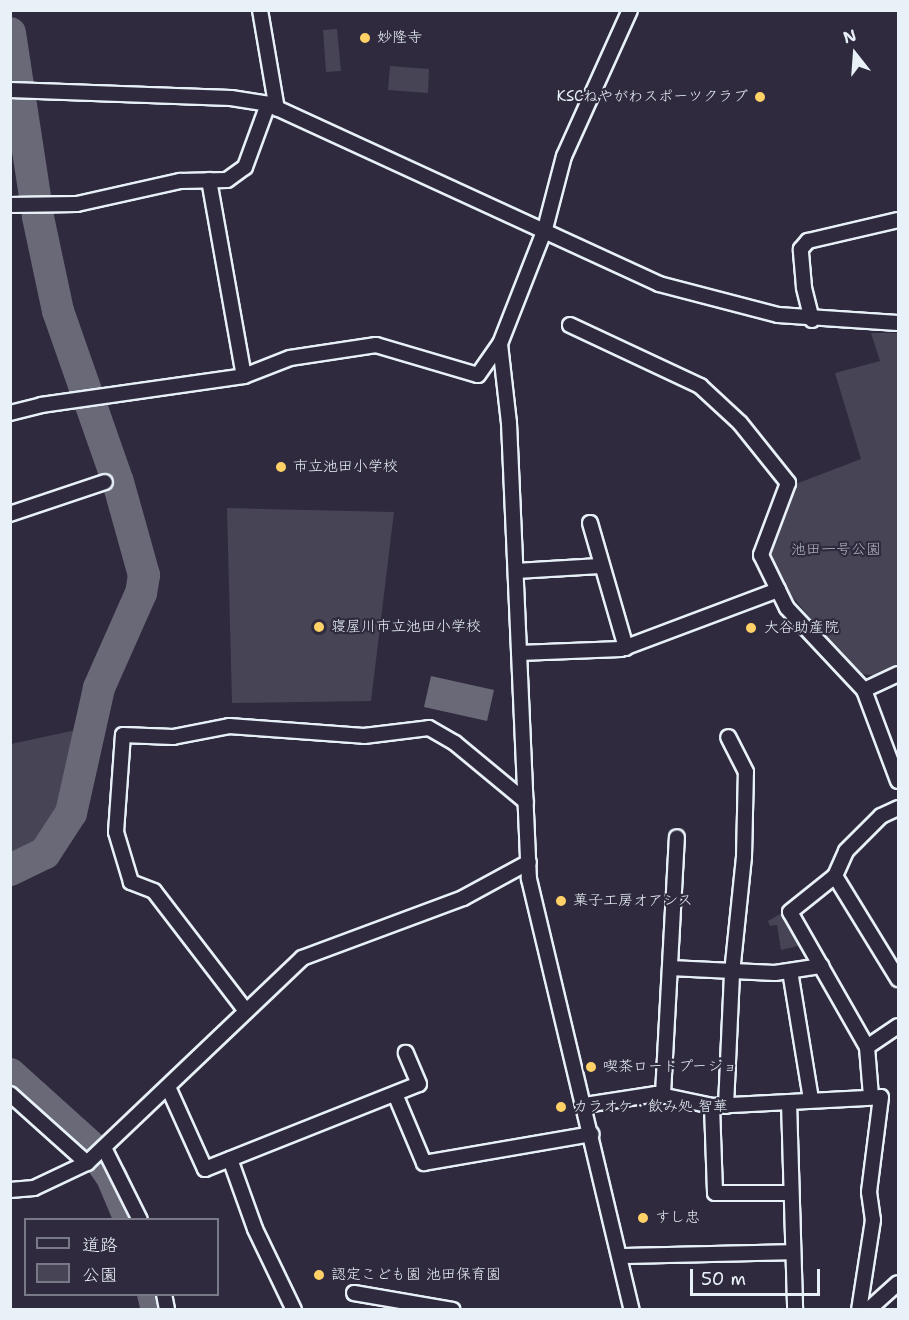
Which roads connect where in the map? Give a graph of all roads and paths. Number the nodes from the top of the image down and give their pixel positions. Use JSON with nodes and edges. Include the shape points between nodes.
{"nodes":[{"id":1,"x":260,"y":10,"type":"edge"},
{"id":2,"x":630,"y":10,"type":"edge"},
{"id":3,"x":16,"y":90,"type":"edge"},
{"id":4,"x":273,"y":106,"type":"junction"},
{"id":5,"x":209,"y":180,"type":"junction"},
{"id":6,"x":10,"y":205,"type":"edge"},
{"id":7,"x":898,"y":220,"type":"edge"},
{"id":8,"x":545,"y":229,"type":"junction"},
{"id":9,"x":812,"y":320,"type":"junction"},
{"id":10,"x":898,"y":323,"type":"edge"},
{"id":11,"x":570,"y":325,"type":"dead end"},
{"id":12,"x":500,"y":344,"type":"junction"},
{"id":13,"x":244,"y":376,"type":"junction"},
{"id":14,"x":10,"y":413,"type":"edge"},
{"id":15,"x":105,"y":482,"type":"dead end"},
{"id":16,"x":10,"y":513,"type":"edge"},
{"id":17,"x":590,"y":523,"type":"dead end"},
{"id":18,"x":600,"y":566,"type":"junction"},
{"id":19,"x":516,"y":571,"type":"junction"},
{"id":20,"x":778,"y":590,"type":"junction"},
{"id":21,"x":626,"y":648,"type":"junction"},
{"id":22,"x":519,"y":653,"type":"junction"},
{"id":23,"x":898,"y":674,"type":"edge"},
{"id":24,"x":864,"y":690,"type":"junction"},
{"id":25,"x":728,"y":737,"type":"dead end"},
{"id":26,"x":893,"y":751,"type":"edge"},
{"id":27,"x":898,"y":781,"type":"edge"},
{"id":28,"x":526,"y":802,"type":"junction"},
{"id":29,"x":898,"y":808,"type":"edge"},
{"id":30,"x":677,"y":837,"type":"dead end"},
{"id":31,"x":529,"y":862,"type":"junction"},
{"id":32,"x":835,"y":876,"type":"junction"},
{"id":33,"x":821,"y":966,"type":"junction"},
{"id":34,"x":670,"y":968,"type":"junction"},
{"id":35,"x":790,"y":971,"type":"junction"},
{"id":36,"x":732,"y":973,"type":"junction"},
{"id":37,"x":898,"y":979,"type":"edge"},
{"id":38,"x":246,"y":1011,"type":"junction"},
{"id":39,"x":898,"y":1026,"type":"edge"},
{"id":40,"x":867,"y":1047,"type":"junction"},
{"id":41,"x":406,"y":1053,"type":"dead end"},
{"id":42,"x":168,"y":1088,"type":"junction"},
{"id":43,"x":10,"y":1094,"type":"edge"},
{"id":44,"x":395,"y":1094,"type":"junction"},
{"id":45,"x":663,"y":1094,"type":"junction"},
{"id":46,"x":871,"y":1096,"type":"junction"},
{"id":47,"x":811,"y":1099,"type":"junction"},
{"id":48,"x":789,"y":1102,"type":"junction"},
{"id":49,"x":585,"y":1105,"type":"junction"},
{"id":50,"x":712,"y":1106,"type":"junction"},
{"id":51,"x":726,"y":1106,"type":"junction"},
{"id":52,"x":592,"y":1134,"type":"junction"},
{"id":53,"x":97,"y":1155,"type":"junction"},
{"id":54,"x":230,"y":1160,"type":"junction"},
{"id":55,"x":10,"y":1190,"type":"edge"},
{"id":56,"x":791,"y":1192,"type":"junction"},
{"id":57,"x":139,"y":1218,"type":"edge"},
{"id":58,"x":792,"y":1252,"type":"junction"},
{"id":59,"x":620,"y":1256,"type":"junction"},
{"id":60,"x":898,"y":1283,"type":"edge"},
{"id":61,"x":354,"y":1293,"type":"dead end"},
{"id":62,"x":294,"y":1310,"type":"edge"},
{"id":63,"x":453,"y":1310,"type":"edge"},
{"id":64,"x":632,"y":1310,"type":"edge"},
{"id":65,"x":795,"y":1310,"type":"edge"},
{"id":66,"x":859,"y":1310,"type":"edge"},
{"id":67,"x":868,"y":1310,"type":"edge"}],
"edges":[{"from":1,"to":4,"type":"street"},
{"from":2,"to":8,"type":"street","via":[[564,156]]},
{"from":3,"to":4,"type":"street","via":[[231,98]]},
{"from":4,"to":5,"type":"street","via":[[245,167],[227,180]]},
{"from":4,"to":8,"type":"street"},
{"from":5,"to":6,"type":"street","via":[[180,181],[77,204]]},
{"from":5,"to":13,"type":"street"},
{"from":7,"to":9,"type":"street","via":[[808,241],[801,249]]},
{"from":8,"to":9,"type":"street","via":[[659,284]]},
{"from":8,"to":12,"type":"street"},
{"from":9,"to":10,"type":"street"},
{"from":11,"to":20,"type":"street","via":[[700,386],[740,423],[788,483],[760,555]]},
{"from":12,"to":13,"type":"street","via":[[478,375],[376,345],[290,358]]},
{"from":12,"to":19,"type":"street","via":[[509,423]]},
{"from":13,"to":14,"type":"street"},
{"from":15,"to":16,"type":"street"},
{"from":17,"to":18,"type":"street"},
{"from":18,"to":19,"type":"street"},
{"from":18,"to":21,"type":"street"},
{"from":19,"to":22,"type":"street"},
{"from":20,"to":21,"type":"street"},
{"from":20,"to":24,"type":"street","via":[[787,608]]},
{"from":21,"to":22,"type":"street"},
{"from":22,"to":28,"type":"street"},
{"from":23,"to":24,"type":"street"},
{"from":24,"to":26,"type":"street"},
{"from":25,"to":36,"type":"street","via":[[746,772],[744,857]]},
{"from":26,"to":27,"type":"street"},
{"from":28,"to":31,"type":"street"},
{"from":28,"to":38,"type":"street","via":[[455,743],[429,728],[364,736],[229,726],[173,737],[123,735],[116,832],[131,882],[154,891]]},
{"from":29,"to":32,"type":"street","via":[[881,816],[846,851]]},
{"from":30,"to":34,"type":"street"},
{"from":31,"to":38,"type":"street","via":[[463,898],[302,957]]},
{"from":31,"to":49,"type":"street","via":[[529,879]]},
{"from":32,"to":33,"type":"street","via":[[790,912]]},
{"from":32,"to":37,"type":"street"},
{"from":33,"to":35,"type":"street"},
{"from":33,"to":40,"type":"street"},
{"from":34,"to":36,"type":"street"},
{"from":34,"to":45,"type":"street"},
{"from":35,"to":36,"type":"street"},
{"from":35,"to":47,"type":"street"},
{"from":36,"to":51,"type":"street"},
{"from":38,"to":42,"type":"street"},
{"from":39,"to":40,"type":"street"},
{"from":40,"to":46,"type":"street"},
{"from":41,"to":44,"type":"street","via":[[419,1084]]},
{"from":42,"to":53,"type":"street"},
{"from":42,"to":54,"type":"street","via":[[205,1169]]},
{"from":43,"to":53,"type":"street"},
{"from":44,"to":52,"type":"street","via":[[424,1163]]},
{"from":44,"to":54,"type":"street"},
{"from":45,"to":49,"type":"street"},
{"from":45,"to":50,"type":"street"},
{"from":46,"to":47,"type":"street"},
{"from":46,"to":66,"type":"street","via":[[881,1097],[869,1191],[873,1220]]},
{"from":47,"to":48,"type":"street"},
{"from":48,"to":51,"type":"street"},
{"from":48,"to":56,"type":"street"},
{"from":49,"to":52,"type":"street"},
{"from":50,"to":51,"type":"street"},
{"from":50,"to":56,"type":"street","via":[[715,1193]]},
{"from":52,"to":59,"type":"street"},
{"from":53,"to":55,"type":"street","via":[[34,1188]]},
{"from":53,"to":57,"type":"street"},
{"from":54,"to":62,"type":"street","via":[[255,1229]]},
{"from":56,"to":58,"type":"street"},
{"from":58,"to":59,"type":"street"},
{"from":58,"to":65,"type":"street"},
{"from":59,"to":64,"type":"street"},
{"from":60,"to":67,"type":"street"},
{"from":61,"to":63,"type":"street"}]}
